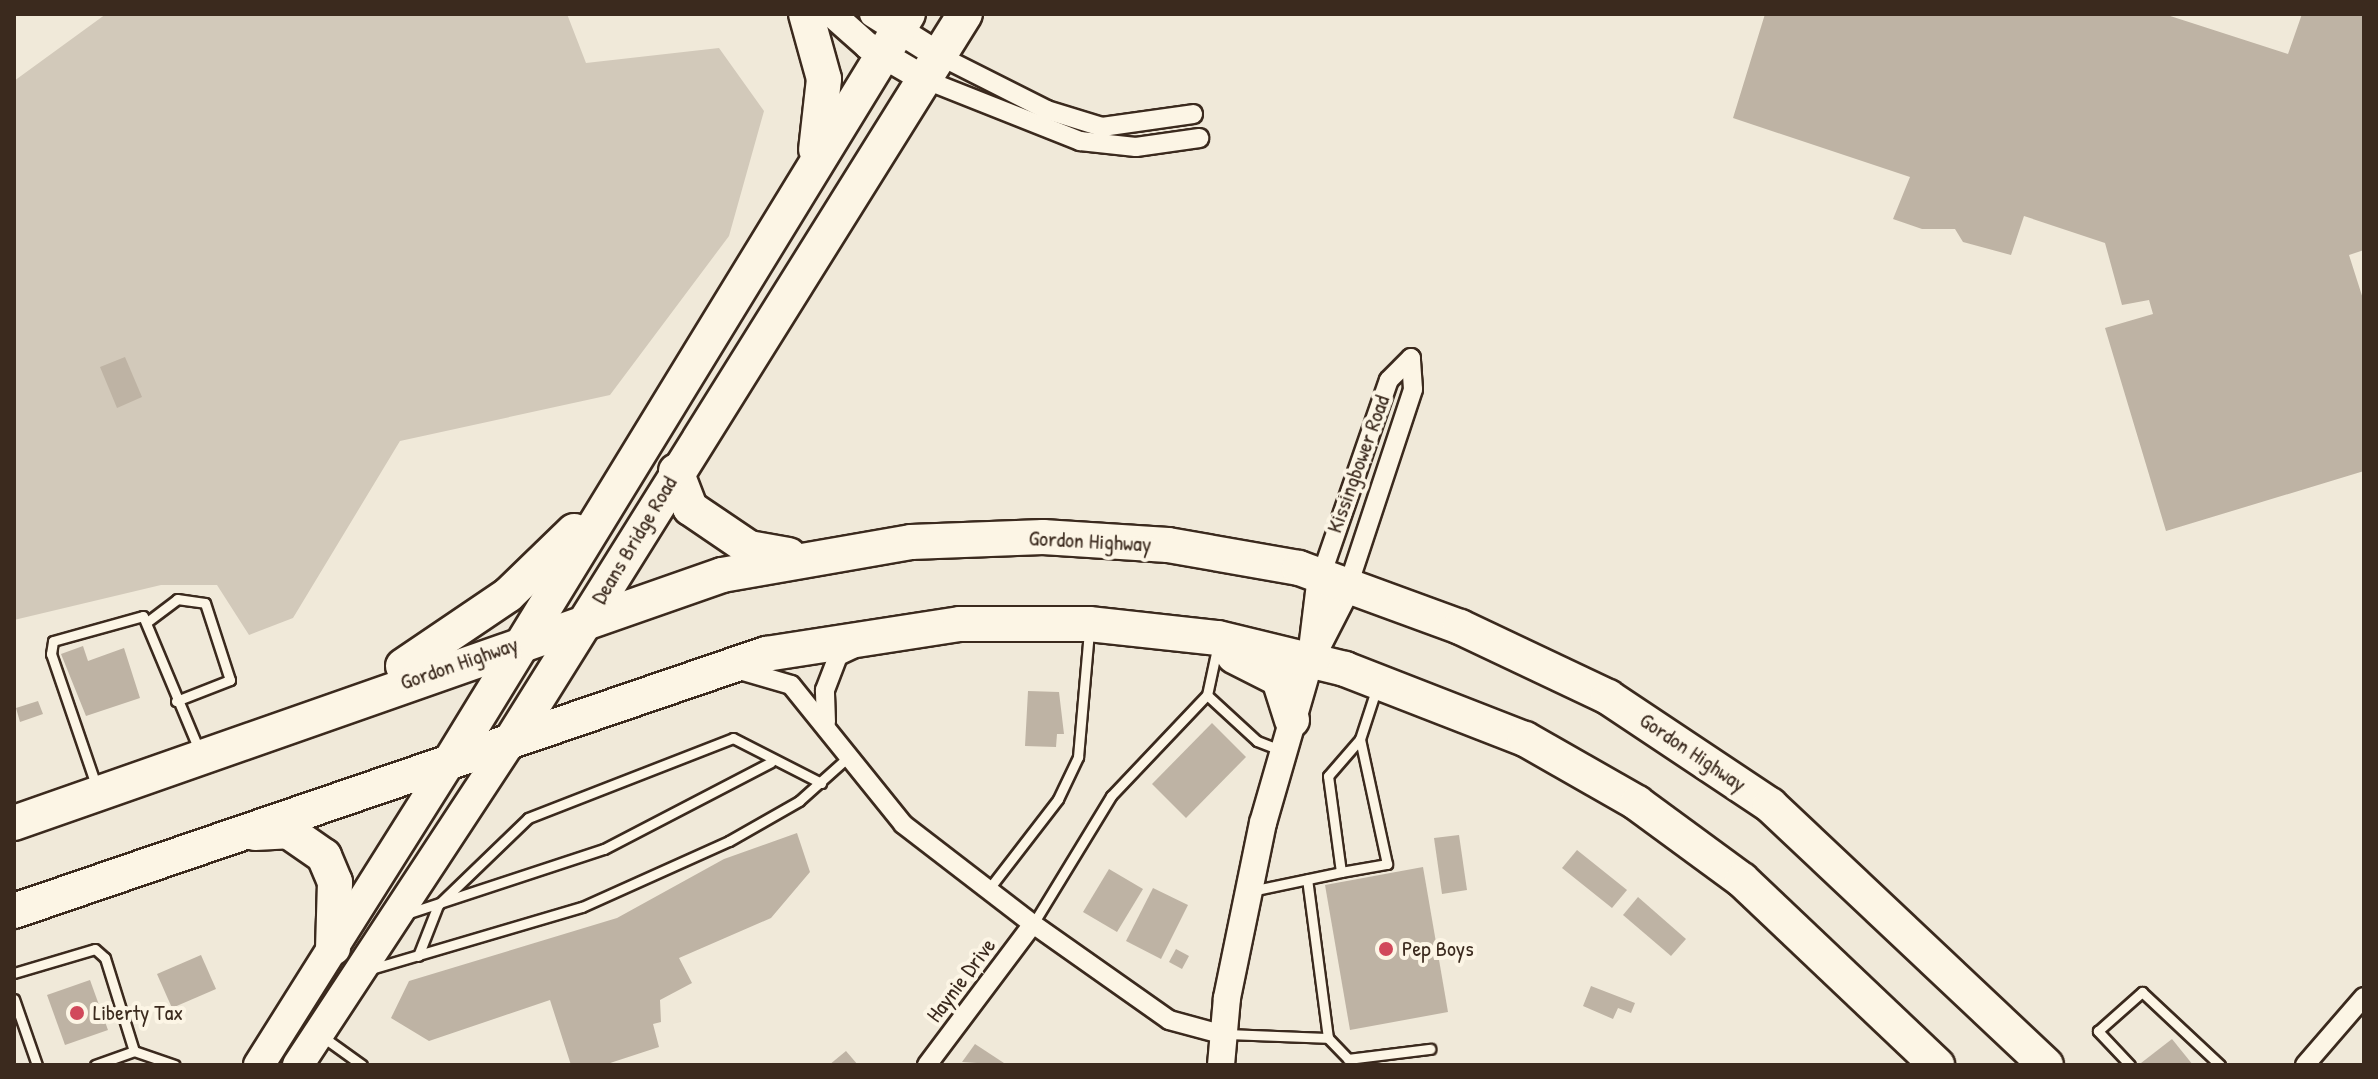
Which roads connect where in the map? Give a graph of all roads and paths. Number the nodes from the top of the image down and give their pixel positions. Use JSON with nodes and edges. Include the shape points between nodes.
{"nodes":[{"id":1,"x":806,"y":14,"type":"edge"},
{"id":2,"x":832,"y":14,"type":"edge"},
{"id":3,"x":965,"y":14,"type":"edge"},
{"id":4,"x":890,"y":28,"type":"edge"},
{"id":5,"x":933,"y":68,"type":"junction"},
{"id":6,"x":1193,"y":114,"type":"dead end"},
{"id":7,"x":1199,"y":138,"type":"dead end"},
{"id":8,"x":803,"y":190,"type":"junction"},
{"id":9,"x":633,"y":465,"type":"junction"},
{"id":10,"x":676,"y":471,"type":"junction"},
{"id":11,"x":817,"y":555,"type":"junction"},
{"id":12,"x":1335,"y":581,"type":"junction"},
{"id":13,"x":585,"y":620,"type":"junction"},
{"id":14,"x":147,"y":622,"type":"junction"},
{"id":15,"x":1089,"y":624,"type":"junction"},
{"id":16,"x":895,"y":631,"type":"junction"},
{"id":17,"x":523,"y":641,"type":"junction"},
{"id":18,"x":1216,"y":653,"type":"junction"},
{"id":19,"x":1310,"y":660,"type":"junction"},
{"id":20,"x":705,"y":670,"type":"junction"},
{"id":21,"x":1379,"y":680,"type":"junction"},
{"id":22,"x":1207,"y":695,"type":"junction"},
{"id":23,"x":176,"y":701,"type":"junction"},
{"id":24,"x":826,"y":722,"type":"junction"},
{"id":25,"x":267,"y":731,"type":"junction"},
{"id":26,"x":514,"y":736,"type":"junction"},
{"id":27,"x":1288,"y":736,"type":"junction"},
{"id":28,"x":1360,"y":739,"type":"junction"},
{"id":29,"x":201,"y":755,"type":"junction"},
{"id":30,"x":453,"y":757,"type":"junction"},
{"id":31,"x":846,"y":759,"type":"junction"},
{"id":32,"x":771,"y":762,"type":"junction"},
{"id":33,"x":821,"y":783,"type":"junction"},
{"id":34,"x":99,"y":792,"type":"junction"},
{"id":35,"x":14,"y":823,"type":"edge"},
{"id":36,"x":219,"y":838,"type":"junction"},
{"id":37,"x":1341,"y":872,"type":"junction"},
{"id":38,"x":1307,"y":879,"type":"junction"},
{"id":39,"x":988,"y":890,"type":"junction"},
{"id":40,"x":1249,"y":891,"type":"junction"},
{"id":41,"x":438,"y":905,"type":"junction"},
{"id":42,"x":14,"y":911,"type":"edge"},
{"id":43,"x":397,"y":916,"type":"junction"},
{"id":44,"x":1033,"y":924,"type":"junction"},
{"id":45,"x":333,"y":948,"type":"junction"},
{"id":46,"x":418,"y":956,"type":"junction"},
{"id":47,"x":14,"y":973,"type":"edge"},
{"id":48,"x":359,"y":973,"type":"junction"},
{"id":49,"x":2364,"y":997,"type":"edge"},
{"id":50,"x":14,"y":999,"type":"edge"},
{"id":51,"x":319,"y":1034,"type":"junction"},
{"id":52,"x":1221,"y":1034,"type":"junction"},
{"id":53,"x":1328,"y":1038,"type":"junction"},
{"id":54,"x":1430,"y":1049,"type":"dead end"},
{"id":55,"x":134,"y":1051,"type":"junction"},
{"id":56,"x":37,"y":1065,"type":"edge"},
{"id":57,"x":95,"y":1065,"type":"edge"},
{"id":58,"x":175,"y":1065,"type":"edge"},
{"id":59,"x":259,"y":1065,"type":"edge"},
{"id":60,"x":298,"y":1065,"type":"edge"},
{"id":61,"x":362,"y":1065,"type":"edge"},
{"id":62,"x":927,"y":1065,"type":"edge"},
{"id":63,"x":1221,"y":1065,"type":"edge"},
{"id":64,"x":1937,"y":1065,"type":"edge"},
{"id":65,"x":2046,"y":1065,"type":"edge"},
{"id":66,"x":2130,"y":1065,"type":"edge"},
{"id":67,"x":2220,"y":1065,"type":"edge"},
{"id":68,"x":2305,"y":1065,"type":"edge"}],
"edges":[{"from":1,"to":8,"type":"highway","via":[[825,97]]},
{"from":2,"to":4,"type":"street"},
{"from":3,"to":5,"type":"highway","name":"Deans Bridge Road"},
{"from":4,"to":5,"type":"street"},
{"from":4,"to":8,"type":"highway","name":"Deans Bridge Road"},
{"from":5,"to":6,"type":"street","via":[[1102,127]]},
{"from":5,"to":7,"type":"street","via":[[1080,141],[1136,147]]},
{"from":5,"to":10,"type":"highway","name":"Deans Bridge Road","via":[[809,271]]},
{"from":8,"to":9,"type":"highway","name":"Deans Bridge Road"},
{"from":9,"to":17,"type":"highway","name":"Deans Bridge Road"},
{"from":9,"to":25,"type":"highway","via":[[536,570],[463,629]]},
{"from":10,"to":11,"type":"highway","via":[[690,508],[749,548]]},
{"from":10,"to":13,"type":"highway","name":"Deans Bridge Road"},
{"from":11,"to":12,"type":"highway","name":"Gordon Highway","via":[[911,542],[1059,538],[1168,545]]},
{"from":11,"to":13,"type":"highway","name":"Gordon Highway","via":[[722,575]]},
{"from":12,"to":12,"type":"street","name":"Kissingbower Road","via":[[1361,456],[1389,380],[1411,358],[1413,389]]},
{"from":12,"to":19,"type":"street","name":"Kissingbower Road"},
{"from":12,"to":65,"type":"highway","name":"Gordon Highway","via":[[1552,668],[1692,749],[1833,860]]},
{"from":13,"to":17,"type":"highway","name":"Gordon Highway"},
{"from":13,"to":26,"type":"highway","name":"Deans Bridge Road"},
{"from":14,"to":23,"type":"lane"},
{"from":14,"to":23,"type":"lane","via":[[177,599],[205,603],[230,680]]},
{"from":14,"to":34,"type":"lane","via":[[136,614],[50,646]]},
{"from":15,"to":16,"type":"highway"},
{"from":15,"to":18,"type":"highway"},
{"from":15,"to":19,"type":"highway","via":[[1218,638]]},
{"from":15,"to":39,"type":"lane","via":[[1078,757],[1058,799]]},
{"from":16,"to":20,"type":"highway"},
{"from":16,"to":24,"type":"street","via":[[838,656],[825,690]]},
{"from":17,"to":25,"type":"highway","name":"Gordon Highway"},
{"from":17,"to":30,"type":"highway","name":"Deans Bridge Road"},
{"from":18,"to":22,"type":"lane"},
{"from":18,"to":27,"type":"highway","via":[[1270,671],[1286,690]]},
{"from":19,"to":21,"type":"highway"},
{"from":19,"to":27,"type":"street","name":"Kissingbower Road"},
{"from":20,"to":24,"type":"street","via":[[756,669],[791,685]]},
{"from":20,"to":26,"type":"highway"},
{"from":21,"to":28,"type":"lane"},
{"from":21,"to":64,"type":"highway","via":[[1525,739],[1665,821],[1778,912]]},
{"from":22,"to":27,"type":"lane","via":[[1257,741]]},
{"from":22,"to":44,"type":"lane","via":[[1111,796]]},
{"from":23,"to":29,"type":"lane"},
{"from":24,"to":31,"type":"street"},
{"from":25,"to":29,"type":"highway","name":"Gordon Highway"},
{"from":26,"to":30,"type":"highway"},
{"from":26,"to":43,"type":"main road","name":"Deans Bridge Road"},
{"from":27,"to":40,"type":"street","name":"Kissingbower Road"},
{"from":28,"to":37,"type":"lane","via":[[1328,776]]},
{"from":28,"to":37,"type":"lane","via":[[1387,864]]},
{"from":29,"to":34,"type":"highway","name":"Gordon Highway"},
{"from":30,"to":36,"type":"highway"},
{"from":30,"to":45,"type":"main road","name":"Deans Bridge Road"},
{"from":31,"to":33,"type":"lane"},
{"from":31,"to":39,"type":"street","via":[[903,824]]},
{"from":32,"to":33,"type":"lane"},
{"from":32,"to":41,"type":"lane","via":[[604,849]]},
{"from":32,"to":41,"type":"lane","via":[[733,738],[528,818]]},
{"from":33,"to":46,"type":"lane","via":[[729,841],[582,907]]},
{"from":34,"to":35,"type":"highway","name":"Gordon Highway"},
{"from":36,"to":42,"type":"highway"},
{"from":36,"to":45,"type":"highway","via":[[288,831],[315,846],[335,882]]},
{"from":37,"to":38,"type":"lane"},
{"from":38,"to":40,"type":"lane"},
{"from":38,"to":53,"type":"lane"},
{"from":39,"to":44,"type":"street"},
{"from":40,"to":52,"type":"street","name":"Kissingbower Road"},
{"from":41,"to":43,"type":"lane"},
{"from":41,"to":46,"type":"lane"},
{"from":43,"to":48,"type":"main road","name":"Deans Bridge Road"},
{"from":44,"to":52,"type":"street","via":[[1169,1020]]},
{"from":44,"to":62,"type":"street","name":"Haynie Drive"},
{"from":45,"to":59,"type":"main road","name":"Deans Bridge Road"},
{"from":46,"to":48,"type":"lane"},
{"from":47,"to":55,"type":"lane","via":[[95,949],[105,958]]},
{"from":48,"to":51,"type":"main road","name":"Deans Bridge Road"},
{"from":49,"to":68,"type":"street"},
{"from":50,"to":56,"type":"lane"},
{"from":51,"to":60,"type":"main road","name":"Deans Bridge Road"},
{"from":51,"to":61,"type":"lane"},
{"from":52,"to":53,"type":"lane"},
{"from":52,"to":63,"type":"street","name":"Kissingbower Road"},
{"from":53,"to":54,"type":"lane","via":[[1348,1059]]},
{"from":55,"to":57,"type":"lane"},
{"from":55,"to":58,"type":"lane"},
{"from":66,"to":67,"type":"lane","via":[[2098,1031],[2142,992]]}]}
